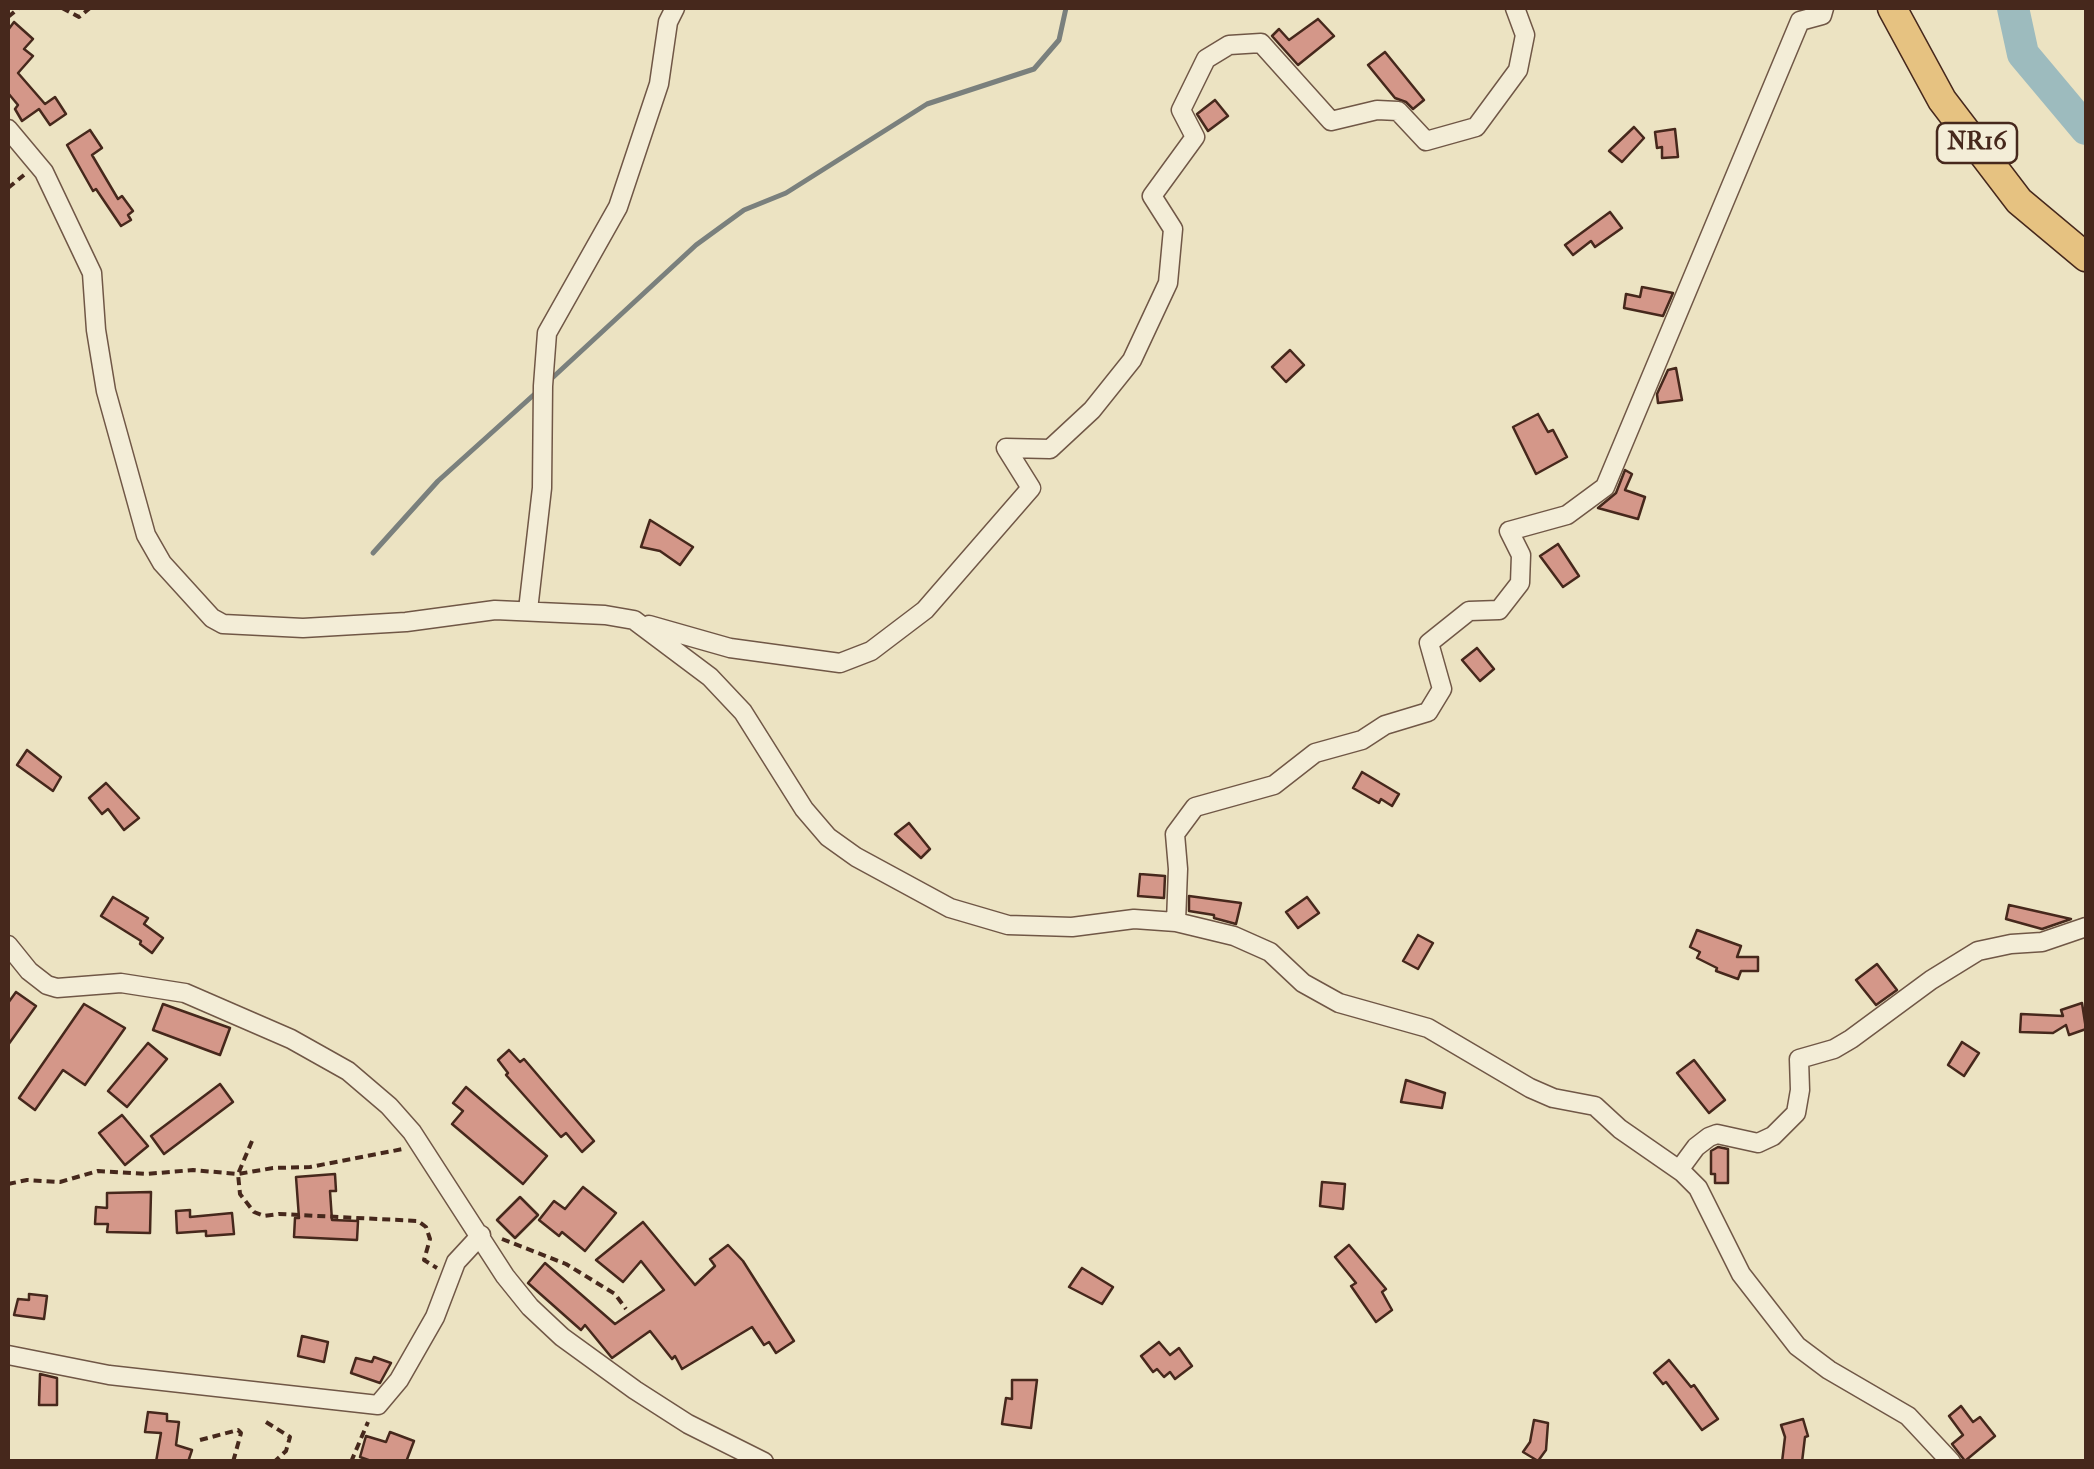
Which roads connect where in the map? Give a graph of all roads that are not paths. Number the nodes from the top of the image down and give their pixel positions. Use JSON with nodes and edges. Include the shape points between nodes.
{"nodes":[{"id":1,"x":674,"y":8,"type":"edge"},
{"id":2,"x":1515,"y":8,"type":"edge"},
{"id":3,"x":1824,"y":8,"type":"edge"},
{"id":4,"x":1892,"y":8,"type":"edge"},
{"id":5,"x":8,"y":129,"type":"edge"},
{"id":6,"x":2086,"y":257,"type":"edge"},
{"id":7,"x":528,"y":610,"type":"junction"},
{"id":8,"x":634,"y":620,"type":"junction"},
{"id":9,"x":1176,"y":922,"type":"junction"},
{"id":10,"x":2086,"y":927,"type":"edge"},
{"id":11,"x":8,"y":946,"type":"edge"},
{"id":12,"x":1680,"y":1170,"type":"junction"},
{"id":13,"x":482,"y":1237,"type":"junction"},
{"id":14,"x":8,"y":1355,"type":"edge"},
{"id":15,"x":764,"y":1462,"type":"edge"},
{"id":16,"x":1952,"y":1462,"type":"edge"}],
"edges":[{"from":1,"to":7,"type":"street","via":[[660,84],[618,208],[547,333],[542,488]]},
{"from":2,"to":8,"type":"street","via":[[1524,35],[1518,70],[1476,127],[1426,141],[1398,111],[1331,121],[1261,43],[1230,45],[1206,59],[1181,110],[1195,137],[1152,196],[1173,229],[1168,284],[1132,360],[1050,450],[1006,448],[1031,488],[926,610],[871,650],[840,663],[730,648]]},
{"from":3,"to":9,"type":"street","via":[[1800,20],[1605,487],[1567,515],[1509,531],[1521,555],[1520,582],[1499,610],[1469,611],[1429,643],[1442,689],[1428,712],[1314,753],[1274,785],[1195,807],[1175,834]]},
{"from":4,"to":6,"type":"main road","number":"NR16","via":[[1942,100],[2019,201]]},
{"from":5,"to":7,"type":"street","via":[[44,172],[88,262],[106,391],[140,518],[162,563],[201,609],[224,624],[303,628]]},
{"from":7,"to":8,"type":"street"},
{"from":8,"to":9,"type":"street","via":[[710,677],[744,712],[804,809],[856,857],[950,908],[1008,925]]},
{"from":9,"to":12,"type":"street","via":[[1234,936],[1270,952],[1303,983],[1339,1003],[1428,1028],[1530,1088],[1595,1106]]},
{"from":10,"to":12,"type":"street","via":[[2042,942],[1978,951],[1843,1044],[1799,1059],[1796,1113],[1773,1136],[1758,1143],[1717,1134],[1696,1147]]},
{"from":11,"to":13,"type":"street","via":[[54,988],[160,986],[290,1039],[348,1071],[390,1106]]},
{"from":12,"to":16,"type":"street","via":[[1698,1188],[1740,1274],[1796,1346],[1908,1416]]},
{"from":13,"to":14,"type":"street","via":[[456,1262],[435,1316],[378,1405],[109,1375]]},
{"from":13,"to":15,"type":"street","via":[[517,1292],[562,1336],[688,1424]]}]}
